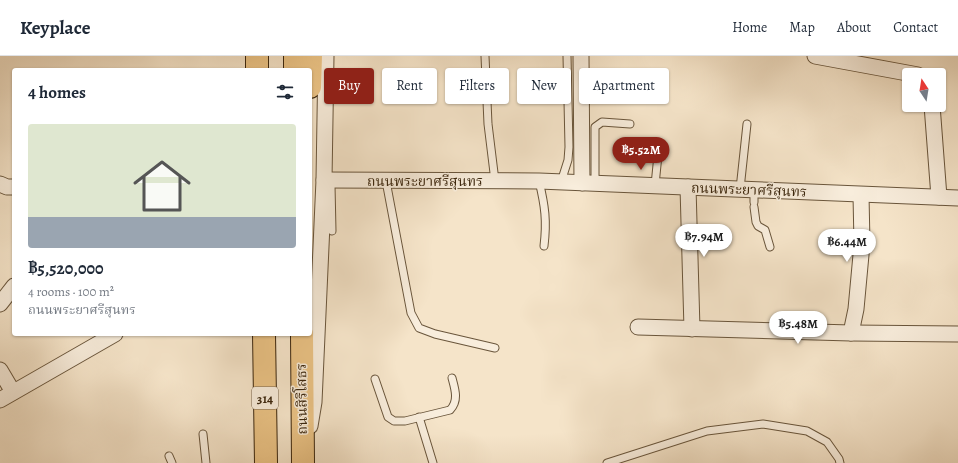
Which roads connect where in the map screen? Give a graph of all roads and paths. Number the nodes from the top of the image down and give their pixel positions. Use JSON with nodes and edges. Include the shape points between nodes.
{"nodes":[{"id":1,"x":257,"y":56,"type":"edge"},
{"id":2,"x":295,"y":56,"type":"edge"},
{"id":3,"x":311,"y":56,"type":"edge"},
{"id":4,"x":326,"y":56,"type":"edge"},
{"id":5,"x":485,"y":56,"type":"edge"},
{"id":6,"x":567,"y":56,"type":"edge"},
{"id":7,"x":581,"y":56,"type":"edge"},
{"id":8,"x":815,"y":56,"type":"edge"},
{"id":9,"x":257,"y":68,"type":"edge"},
{"id":10,"x":295,"y":68,"type":"edge"},
{"id":11,"x":311,"y":68,"type":"edge"},
{"id":12,"x":902,"y":72,"type":"edge"},
{"id":13,"x":933,"y":112,"type":"edge"},
{"id":14,"x":630,"y":124,"type":"dead end"},
{"id":15,"x":747,"y":124,"type":"dead end"},
{"id":16,"x":658,"y":155,"type":"dead end"},
{"id":17,"x":327,"y":180,"type":"junction"},
{"id":18,"x":386,"y":181,"type":"junction"},
{"id":19,"x":495,"y":181,"type":"junction"},
{"id":20,"x":539,"y":181,"type":"junction"},
{"id":21,"x":561,"y":182,"type":"junction"},
{"id":22,"x":588,"y":183,"type":"junction"},
{"id":23,"x":0,"y":184,"type":"edge"},
{"id":24,"x":655,"y":185,"type":"junction"},
{"id":25,"x":12,"y":187,"type":"edge"},
{"id":26,"x":688,"y":187,"type":"junction"},
{"id":27,"x":861,"y":195,"type":"junction"},
{"id":28,"x":751,"y":197,"type":"junction"},
{"id":29,"x":939,"y":198,"type":"junction"},
{"id":30,"x":958,"y":198,"type":"edge"},
{"id":31,"x":332,"y":231,"type":"dead end"},
{"id":32,"x":544,"y":246,"type":"dead end"},
{"id":33,"x":770,"y":247,"type":"dead end"},
{"id":34,"x":12,"y":289,"type":"edge"},
{"id":35,"x":0,"y":304,"type":"edge"},
{"id":36,"x":638,"y":327,"type":"dead end"},
{"id":37,"x":692,"y":329,"type":"junction"},
{"id":38,"x":851,"y":333,"type":"junction"},
{"id":39,"x":958,"y":334,"type":"edge"},
{"id":40,"x":111,"y":336,"type":"edge"},
{"id":41,"x":264,"y":336,"type":"edge"},
{"id":42,"x":302,"y":336,"type":"edge"},
{"id":43,"x":495,"y":348,"type":"dead end"},
{"id":44,"x":0,"y":370,"type":"edge"},
{"id":45,"x":452,"y":378,"type":"dead end"},
{"id":46,"x":375,"y":379,"type":"dead end"},
{"id":47,"x":13,"y":392,"type":"junction"},
{"id":48,"x":0,"y":400,"type":"edge"},
{"id":49,"x":419,"y":417,"type":"junction"},
{"id":50,"x":204,"y":434,"type":"dead end"},
{"id":51,"x":303,"y":453,"type":"edge"},
{"id":52,"x":206,"y":463,"type":"edge"},
{"id":53,"x":266,"y":463,"type":"edge"},
{"id":54,"x":433,"y":463,"type":"edge"},
{"id":55,"x":607,"y":463,"type":"edge"},
{"id":56,"x":840,"y":463,"type":"edge"}],
"edges":[{"from":1,"to":9,"type":"main road"},
{"from":2,"to":10,"type":"main road"},
{"from":3,"to":11,"type":"main road"},
{"from":4,"to":17,"type":"street"},
{"from":5,"to":19,"type":"lane","via":[[488,124]]},
{"from":6,"to":21,"type":"lane","via":[[569,147]]},
{"from":7,"to":22,"type":"street"},
{"from":8,"to":12,"type":"street"},
{"from":13,"to":29,"type":"street"},
{"from":14,"to":22,"type":"lane","via":[[602,122],[595,127]]},
{"from":15,"to":28,"type":"lane"},
{"from":16,"to":24,"type":"lane"},
{"from":17,"to":18,"type":"street","name":"ถนนพระยาศรีสุนทร"},
{"from":17,"to":31,"type":"lane"},
{"from":17,"to":51,"type":"street","via":[[314,402]]},
{"from":18,"to":19,"type":"street","name":"ถนนพระยาศรีสุนทร"},
{"from":18,"to":43,"type":"lane","via":[[411,314],[419,328]]},
{"from":19,"to":20,"type":"street","name":"ถนนพระยาศรีสุนทร"},
{"from":20,"to":21,"type":"street","name":"ถนนพระยาศรีสุนทร"},
{"from":20,"to":32,"type":"lane","via":[[546,224]]},
{"from":21,"to":22,"type":"street","name":"ถนนพระยาศรีสุนทร"},
{"from":22,"to":24,"type":"street","name":"ถนนพระยาศรีสุนทร"},
{"from":23,"to":25,"type":"street"},
{"from":24,"to":26,"type":"street","name":"ถนนพระยาศรีสุนทร"},
{"from":26,"to":28,"type":"street","name":"ถนนพระยาศรีสุนทร"},
{"from":26,"to":37,"type":"street"},
{"from":27,"to":28,"type":"street","name":"ถนนพระยาศรีสุนทร"},
{"from":27,"to":29,"type":"street","name":"ถนนพระยาศรีสุนทร"},
{"from":27,"to":38,"type":"street","via":[[862,244],[856,309]]},
{"from":28,"to":33,"type":"lane","via":[[756,222],[765,230]]},
{"from":29,"to":30,"type":"street","name":"ถนนพระยาศรีสุนทร"},
{"from":34,"to":35,"type":"street"},
{"from":36,"to":37,"type":"street"},
{"from":37,"to":38,"type":"street"},
{"from":38,"to":39,"type":"street"},
{"from":40,"to":47,"type":"street"},
{"from":41,"to":53,"type":"main road","number":"314"},
{"from":42,"to":51,"type":"main road","name":"ถนนสิริโสธร"},
{"from":44,"to":47,"type":"street"},
{"from":45,"to":49,"type":"lane","via":[[456,396],[454,406],[450,410]]},
{"from":46,"to":49,"type":"lane","via":[[388,417],[394,421]]},
{"from":47,"to":48,"type":"street"},
{"from":49,"to":54,"type":"lane"},
{"from":50,"to":52,"type":"lane"},
{"from":55,"to":56,"type":"lane","via":[[707,431],[762,424],[807,431],[827,442]]}]}
